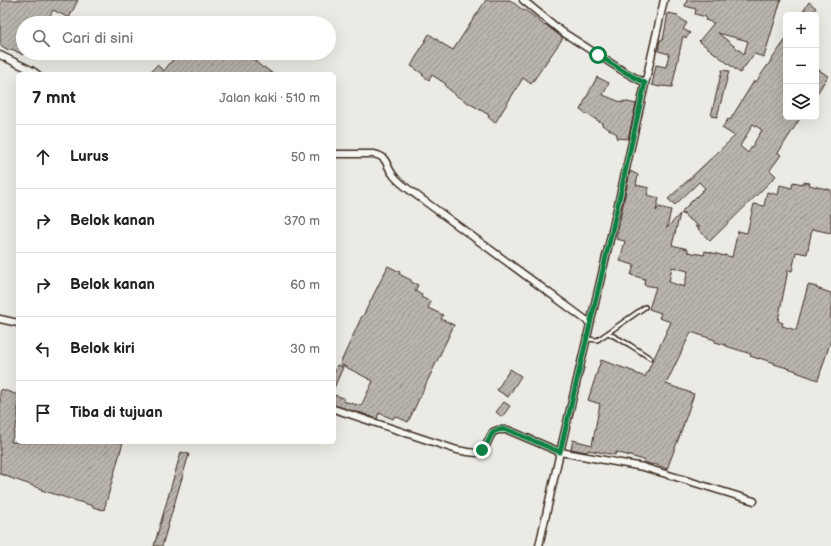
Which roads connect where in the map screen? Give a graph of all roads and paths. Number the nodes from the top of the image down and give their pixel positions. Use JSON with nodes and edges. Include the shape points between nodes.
{"nodes":[{"id":1,"x":523,"y":0,"type":"edge"},
{"id":2,"x":664,"y":0,"type":"edge"},
{"id":3,"x":0,"y":55,"type":"edge"},
{"id":4,"x":34,"y":72,"type":"edge"},
{"id":5,"x":645,"y":83,"type":"junction"},
{"id":6,"x":336,"y":154,"type":"edge"},
{"id":7,"x":645,"y":307,"type":"dead end"},
{"id":8,"x":0,"y":320,"type":"edge"},
{"id":9,"x":16,"y":323,"type":"edge"},
{"id":10,"x":590,"y":323,"type":"junction"},
{"id":11,"x":608,"y":333,"type":"junction"},
{"id":12,"x":586,"y":339,"type":"junction"},
{"id":13,"x":650,"y":358,"type":"dead end"},
{"id":14,"x":336,"y":410,"type":"edge"},
{"id":15,"x":560,"y":452,"type":"junction"},
{"id":16,"x":754,"y":501,"type":"dead end"},
{"id":17,"x":539,"y":546,"type":"edge"}],
"edges":[{"from":1,"to":5,"type":"street","via":[[561,31]]},
{"from":2,"to":5,"type":"street"},
{"from":3,"to":4,"type":"street"},
{"from":5,"to":10,"type":"street"},
{"from":6,"to":10,"type":"street","via":[[374,154],[384,158],[394,177]]},
{"from":7,"to":11,"type":"lane"},
{"from":8,"to":9,"type":"street"},
{"from":10,"to":12,"type":"street"},
{"from":11,"to":12,"type":"lane","via":[[597,340]]},
{"from":11,"to":13,"type":"lane"},
{"from":12,"to":15,"type":"street"},
{"from":14,"to":15,"type":"street","via":[[468,452],[482,450],[493,432],[503,429]]},
{"from":15,"to":16,"type":"street","via":[[643,467]]},
{"from":15,"to":17,"type":"street"}]}
